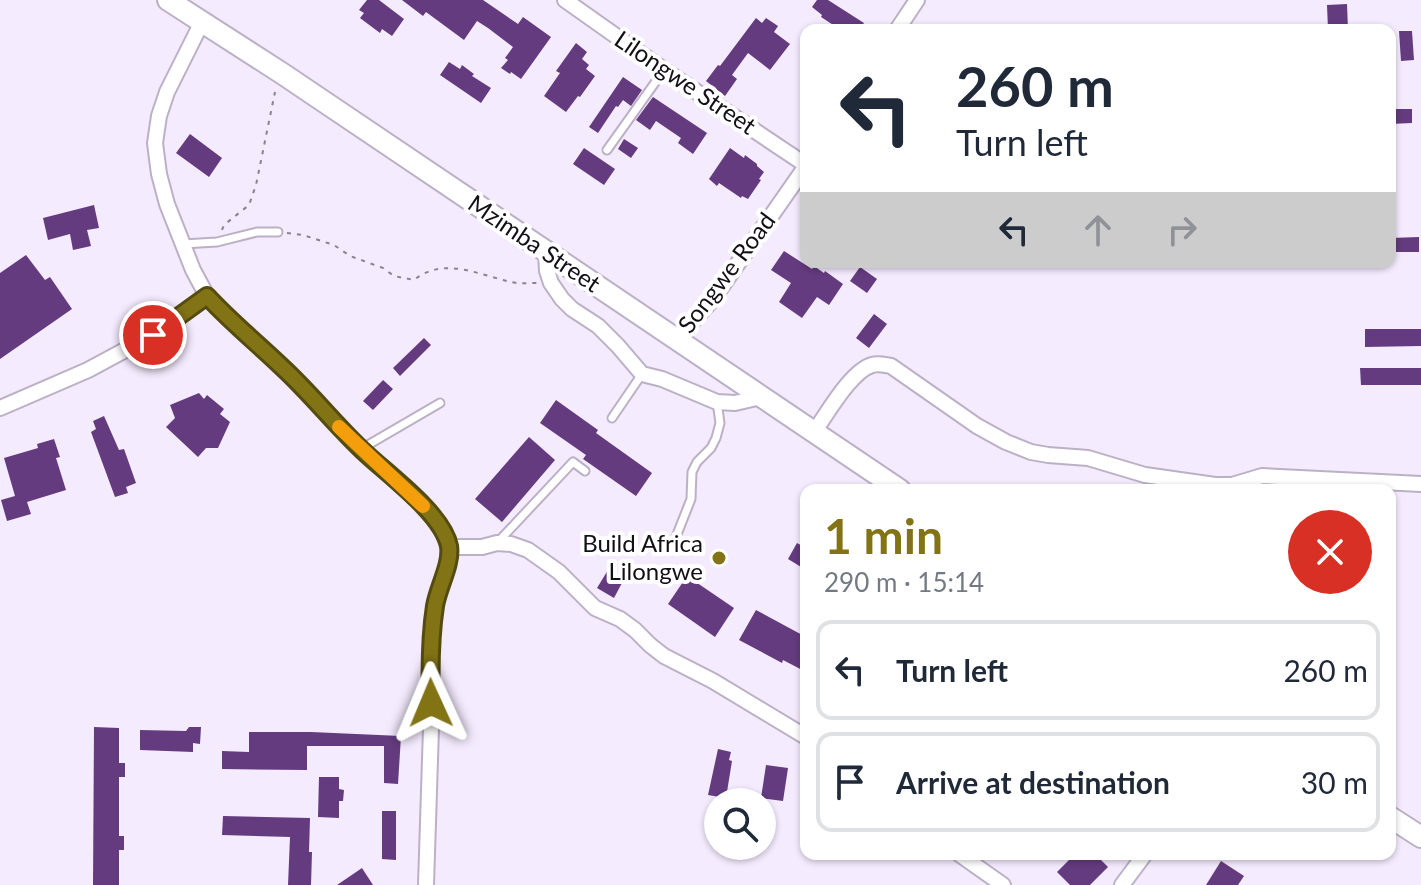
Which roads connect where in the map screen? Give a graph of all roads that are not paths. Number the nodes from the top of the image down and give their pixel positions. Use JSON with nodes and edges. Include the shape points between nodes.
{"nodes":[{"id":1,"x":168,"y":0,"type":"edge"},
{"id":2,"x":565,"y":0,"type":"edge"},
{"id":3,"x":917,"y":0,"type":"edge"},
{"id":4,"x":202,"y":22,"type":"junction"},
{"id":5,"x":901,"y":24,"type":"edge"},
{"id":6,"x":664,"y":70,"type":"junction"},
{"id":7,"x":607,"y":150,"type":"dead end"},
{"id":8,"x":800,"y":162,"type":"edge"},
{"id":9,"x":800,"y":175,"type":"edge"},
{"id":10,"x":278,"y":232,"type":"road end"},
{"id":11,"x":183,"y":244,"type":"junction"},
{"id":12,"x":546,"y":253,"type":"junction"},
{"id":13,"x":207,"y":296,"type":"junction"},
{"id":14,"x":676,"y":340,"type":"junction"},
{"id":15,"x":642,"y":374,"type":"junction"},
{"id":16,"x":761,"y":397,"type":"junction"},
{"id":17,"x":717,"y":402,"type":"junction"},
{"id":18,"x":440,"y":403,"type":"dead end"},
{"id":19,"x":0,"y":408,"type":"edge"},
{"id":20,"x":612,"y":418,"type":"dead end"},
{"id":21,"x":814,"y":432,"type":"junction"},
{"id":22,"x":361,"y":449,"type":"junction"},
{"id":23,"x":585,"y":471,"type":"dead end"},
{"id":24,"x":891,"y":484,"type":"edge"},
{"id":25,"x":1208,"y":484,"type":"edge"},
{"id":26,"x":1235,"y":484,"type":"edge"},
{"id":27,"x":1421,"y":484,"type":"edge"},
{"id":28,"x":497,"y":543,"type":"junction"},
{"id":29,"x":449,"y":547,"type":"junction"},
{"id":30,"x":672,"y":547,"type":"dead end"},
{"id":31,"x":800,"y":733,"type":"edge"},
{"id":32,"x":1396,"y":821,"type":"edge"},
{"id":33,"x":1421,"y":837,"type":"edge"},
{"id":34,"x":965,"y":860,"type":"edge"},
{"id":35,"x":1141,"y":860,"type":"edge"},
{"id":36,"x":982,"y":879,"type":"edge"},
{"id":37,"x":426,"y":885,"type":"edge"},
{"id":38,"x":1003,"y":885,"type":"edge"},
{"id":39,"x":1122,"y":885,"type":"edge"}],
"edges":[{"from":1,"to":4,"type":"main road","name":"Mzimba Street"},
{"from":2,"to":6,"type":"street","name":"Lilongwe Street"},
{"from":3,"to":5,"type":"street"},
{"from":4,"to":11,"type":"street","via":[[167,92],[155,143],[167,204]]},
{"from":4,"to":12,"type":"main road","name":"Mzimba Street"},
{"from":6,"to":7,"type":"lane"},
{"from":6,"to":8,"type":"street","name":"Lilongwe Street"},
{"from":9,"to":14,"type":"street","name":"Songwe Road","via":[[713,299]]},
{"from":10,"to":11,"type":"lane"},
{"from":11,"to":13,"type":"street"},
{"from":12,"to":14,"type":"main road","name":"Mzimba Street"},
{"from":12,"to":15,"type":"street","via":[[551,283]]},
{"from":13,"to":19,"type":"street","via":[[153,335]]},
{"from":13,"to":22,"type":"street"},
{"from":14,"to":16,"type":"main road","name":"Mzimba Street"},
{"from":15,"to":17,"type":"street"},
{"from":15,"to":20,"type":"lane"},
{"from":16,"to":17,"type":"street"},
{"from":16,"to":21,"type":"main road","name":"Mzimba Street"},
{"from":17,"to":30,"type":"lane","via":[[716,438],[692,472],[691,499]]},
{"from":18,"to":22,"type":"lane"},
{"from":21,"to":24,"type":"main road","name":"Mzimba Street"},
{"from":21,"to":25,"type":"street","via":[[854,377],[881,364],[977,426],[1031,452],[1088,458],[1145,475]]},
{"from":22,"to":29,"type":"street","via":[[429,511]]},
{"from":23,"to":28,"type":"lane","via":[[573,462]]},
{"from":26,"to":27,"type":"street","via":[[1262,476]]},
{"from":28,"to":29,"type":"street"},
{"from":28,"to":31,"type":"street","via":[[528,550],[595,608],[620,619],[664,656]]},
{"from":29,"to":37,"type":"street","via":[[430,654]]},
{"from":32,"to":33,"type":"main road"},
{"from":34,"to":36,"type":"street"},
{"from":35,"to":39,"type":"street"},
{"from":36,"to":38,"type":"street"}]}
